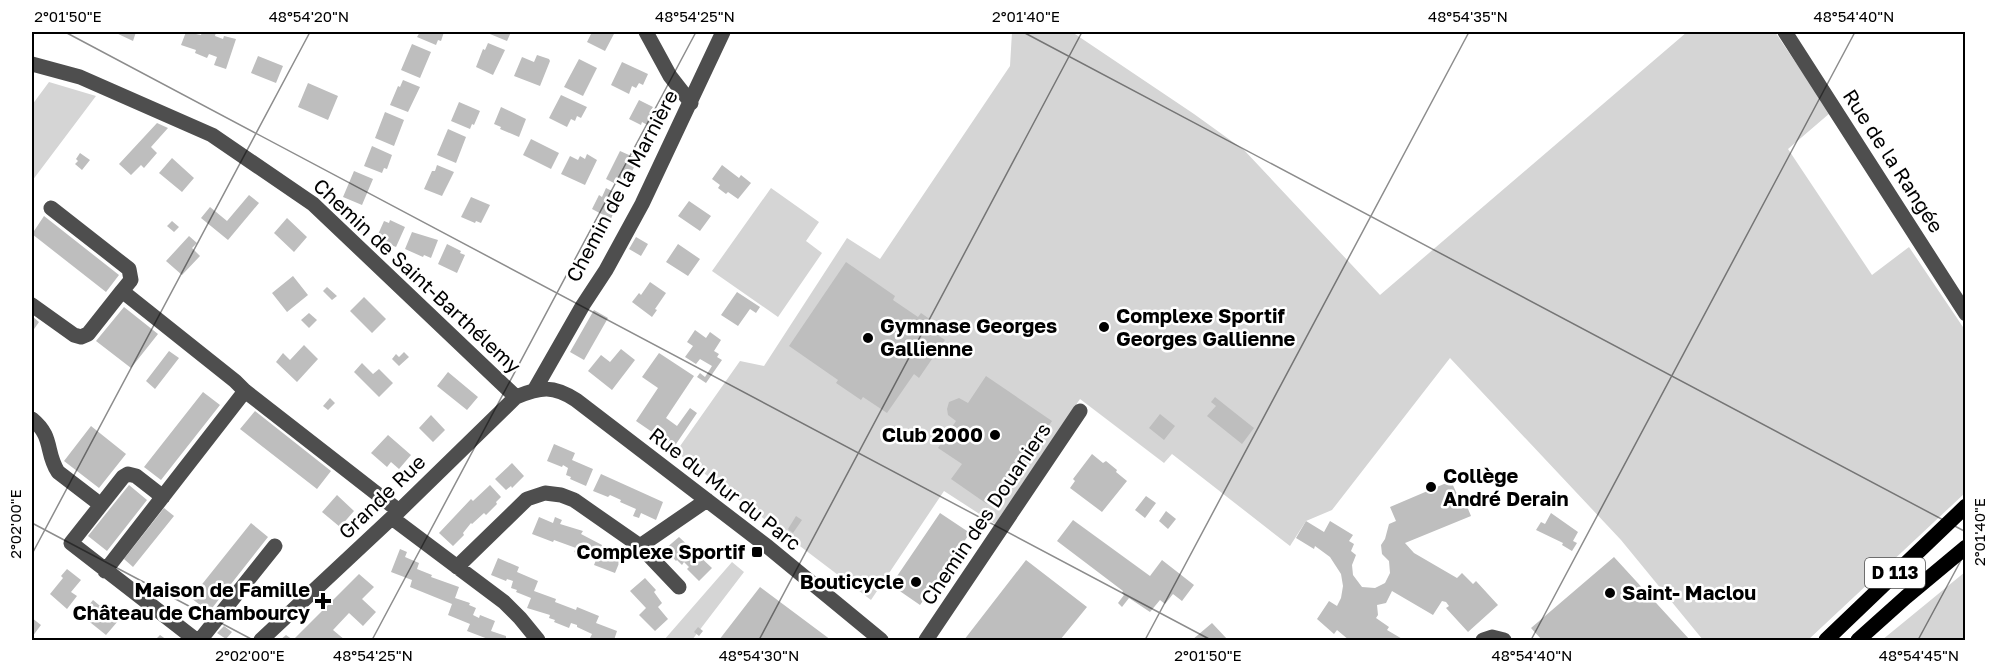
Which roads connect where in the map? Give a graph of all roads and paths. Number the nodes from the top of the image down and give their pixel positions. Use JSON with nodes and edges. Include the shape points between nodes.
{"nodes":[{"id":1,"x":646,"y":32,"type":"edge"},
{"id":2,"x":723,"y":32,"type":"edge"},
{"id":3,"x":1785,"y":32,"type":"edge"},
{"id":4,"x":32,"y":64,"type":"edge"},
{"id":5,"x":691,"y":103,"type":"junction"},
{"id":6,"x":51,"y":208,"type":"dead end"},
{"id":7,"x":122,"y":291,"type":"junction"},
{"id":8,"x":32,"y":305,"type":"edge"},
{"id":9,"x":1965,"y":314,"type":"edge"},
{"id":10,"x":535,"y":389,"type":"junction"},
{"id":11,"x":245,"y":391,"type":"junction"},
{"id":12,"x":516,"y":397,"type":"junction"},
{"id":13,"x":1080,"y":411,"type":"dead end"},
{"id":14,"x":32,"y":419,"type":"edge"},
{"id":15,"x":163,"y":497,"type":"junction"},
{"id":16,"x":707,"y":500,"type":"junction"},
{"id":17,"x":101,"y":505,"type":"junction"},
{"id":18,"x":1965,"y":506,"type":"edge"},
{"id":19,"x":396,"y":515,"type":"junction"},
{"id":20,"x":1965,"y":518,"type":"edge"},
{"id":21,"x":275,"y":546,"type":"dead end"},
{"id":22,"x":640,"y":546,"type":"junction"},
{"id":23,"x":1963,"y":549,"type":"edge"},
{"id":24,"x":457,"y":567,"type":"junction"},
{"id":25,"x":105,"y":571,"type":"junction"},
{"id":26,"x":679,"y":587,"type":"dead end"},
{"id":27,"x":197,"y":640,"type":"edge"},
{"id":28,"x":261,"y":640,"type":"edge"},
{"id":29,"x":538,"y":640,"type":"edge"},
{"id":30,"x":881,"y":640,"type":"edge"},
{"id":31,"x":926,"y":640,"type":"edge"},
{"id":32,"x":1483,"y":640,"type":"edge"},
{"id":33,"x":1504,"y":640,"type":"edge"},
{"id":34,"x":1826,"y":640,"type":"edge"},
{"id":35,"x":1858,"y":640,"type":"edge"}],
"edges":[{"from":1,"to":5,"type":"street","via":[[670,76]]},
{"from":2,"to":5,"type":"street","name":"Chemin de la Marnière"},
{"from":3,"to":9,"type":"street","name":"Rue de la Rangée"},
{"from":4,"to":12,"type":"street","name":"Chemin de Saint-Barthélemy","via":[[80,76],[212,135],[286,185],[313,204]]},
{"from":5,"to":10,"type":"street","name":"Chemin de la Marnière","via":[[606,270]]},
{"from":6,"to":7,"type":"street","via":[[129,269],[131,280]]},
{"from":7,"to":8,"type":"street","via":[[81,337]]},
{"from":7,"to":11,"type":"street"},
{"from":10,"to":12,"type":"street","name":"Grande Rue"},
{"from":10,"to":16,"type":"street","name":"Rue du Mur du Parc","via":[[553,389],[576,400]]},
{"from":11,"to":15,"type":"street"},
{"from":11,"to":19,"type":"street"},
{"from":12,"to":19,"type":"street","name":"Grande Rue"},
{"from":13,"to":31,"type":"street","name":"Chemin des Douaniers"},
{"from":14,"to":17,"type":"street","via":[[46,434],[58,472]]},
{"from":15,"to":17,"type":"street","via":[[128,474]]},
{"from":15,"to":25,"type":"street"},
{"from":16,"to":22,"type":"street"},
{"from":16,"to":30,"type":"street","name":"Rue du Mur du Parc"},
{"from":17,"to":25,"type":"street","via":[[71,543]]},
{"from":18,"to":34,"type":"main road","number":"D 113"},
{"from":19,"to":24,"type":"street"},
{"from":19,"to":28,"type":"street","name":"Grande Rue"},
{"from":20,"to":34,"type":"main road","number":"D 113"},
{"from":21,"to":27,"type":"street"},
{"from":22,"to":24,"type":"street","via":[[574,500],[544,494],[527,499]]},
{"from":22,"to":26,"type":"street"},
{"from":23,"to":35,"type":"main road","number":"D 113"},
{"from":24,"to":29,"type":"street","via":[[504,603]]},
{"from":25,"to":27,"type":"street"},
{"from":32,"to":33,"type":"street","via":[[1492,636]]}]}
